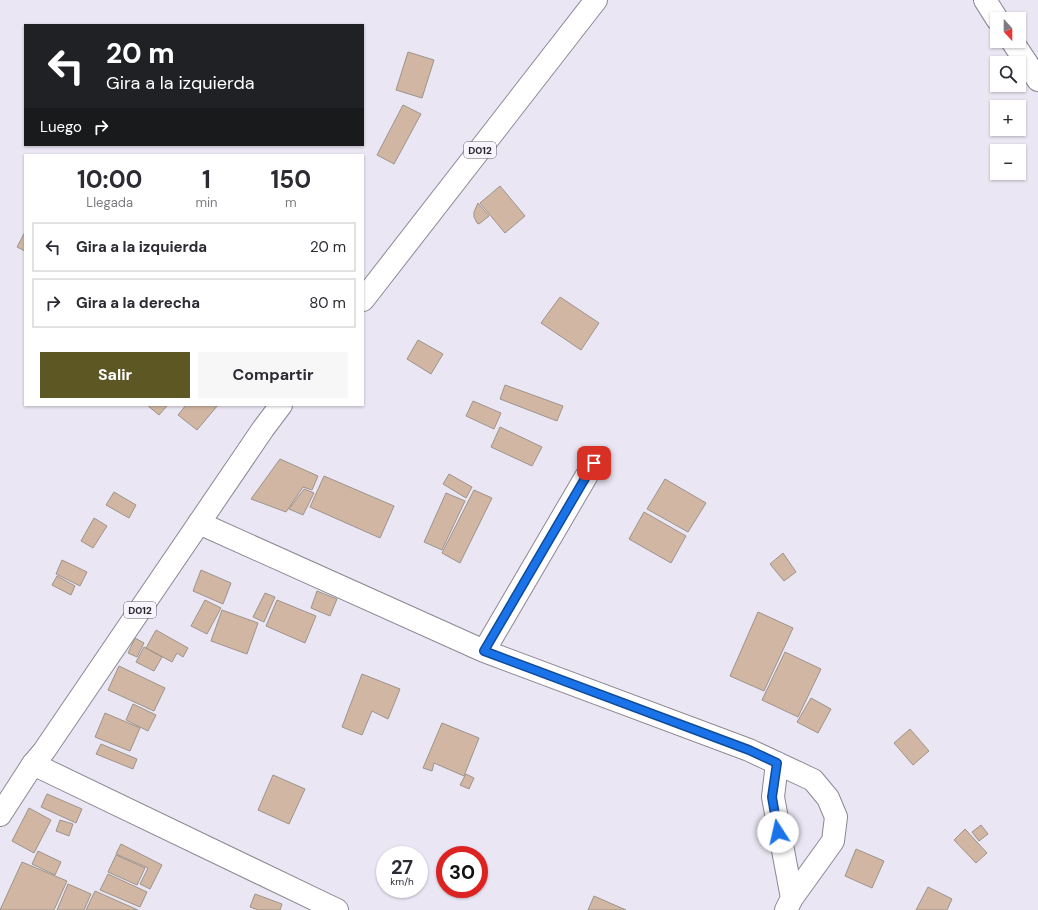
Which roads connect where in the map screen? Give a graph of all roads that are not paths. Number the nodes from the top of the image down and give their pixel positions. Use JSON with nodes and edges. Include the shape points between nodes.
{"nodes":[{"id":1,"x":596,"y":0,"type":"edge"},
{"id":2,"x":985,"y":0,"type":"edge"},
{"id":3,"x":993,"y":12,"type":"edge"},
{"id":4,"x":1017,"y":48,"type":"edge"},
{"id":5,"x":1038,"y":80,"type":"edge"},
{"id":6,"x":364,"y":299,"type":"edge"},
{"id":7,"x":280,"y":406,"type":"edge"},
{"id":8,"x":594,"y":463,"type":"dead end"},
{"id":9,"x":199,"y":523,"type":"junction"},
{"id":10,"x":484,"y":651,"type":"junction"},
{"id":11,"x":777,"y":763,"type":"junction"},
{"id":12,"x":33,"y":764,"type":"junction"},
{"id":13,"x":0,"y":815,"type":"edge"},
{"id":14,"x":789,"y":904,"type":"edge"},
{"id":15,"x":337,"y":910,"type":"edge"}],
"edges":[{"from":1,"to":6,"type":"street","number":"D012"},
{"from":2,"to":3,"type":"street"},
{"from":4,"to":5,"type":"street"},
{"from":7,"to":9,"type":"street","number":"D012"},
{"from":8,"to":10,"type":"street"},
{"from":9,"to":10,"type":"street"},
{"from":9,"to":12,"type":"street","number":"D012","via":[[49,745]]},
{"from":10,"to":11,"type":"street"},
{"from":11,"to":14,"type":"street","via":[[772,797]]},
{"from":11,"to":14,"type":"street","via":[[812,780],[828,798],[836,817],[833,841]]},
{"from":12,"to":13,"type":"street","number":"D012"},
{"from":12,"to":15,"type":"street"}]}
